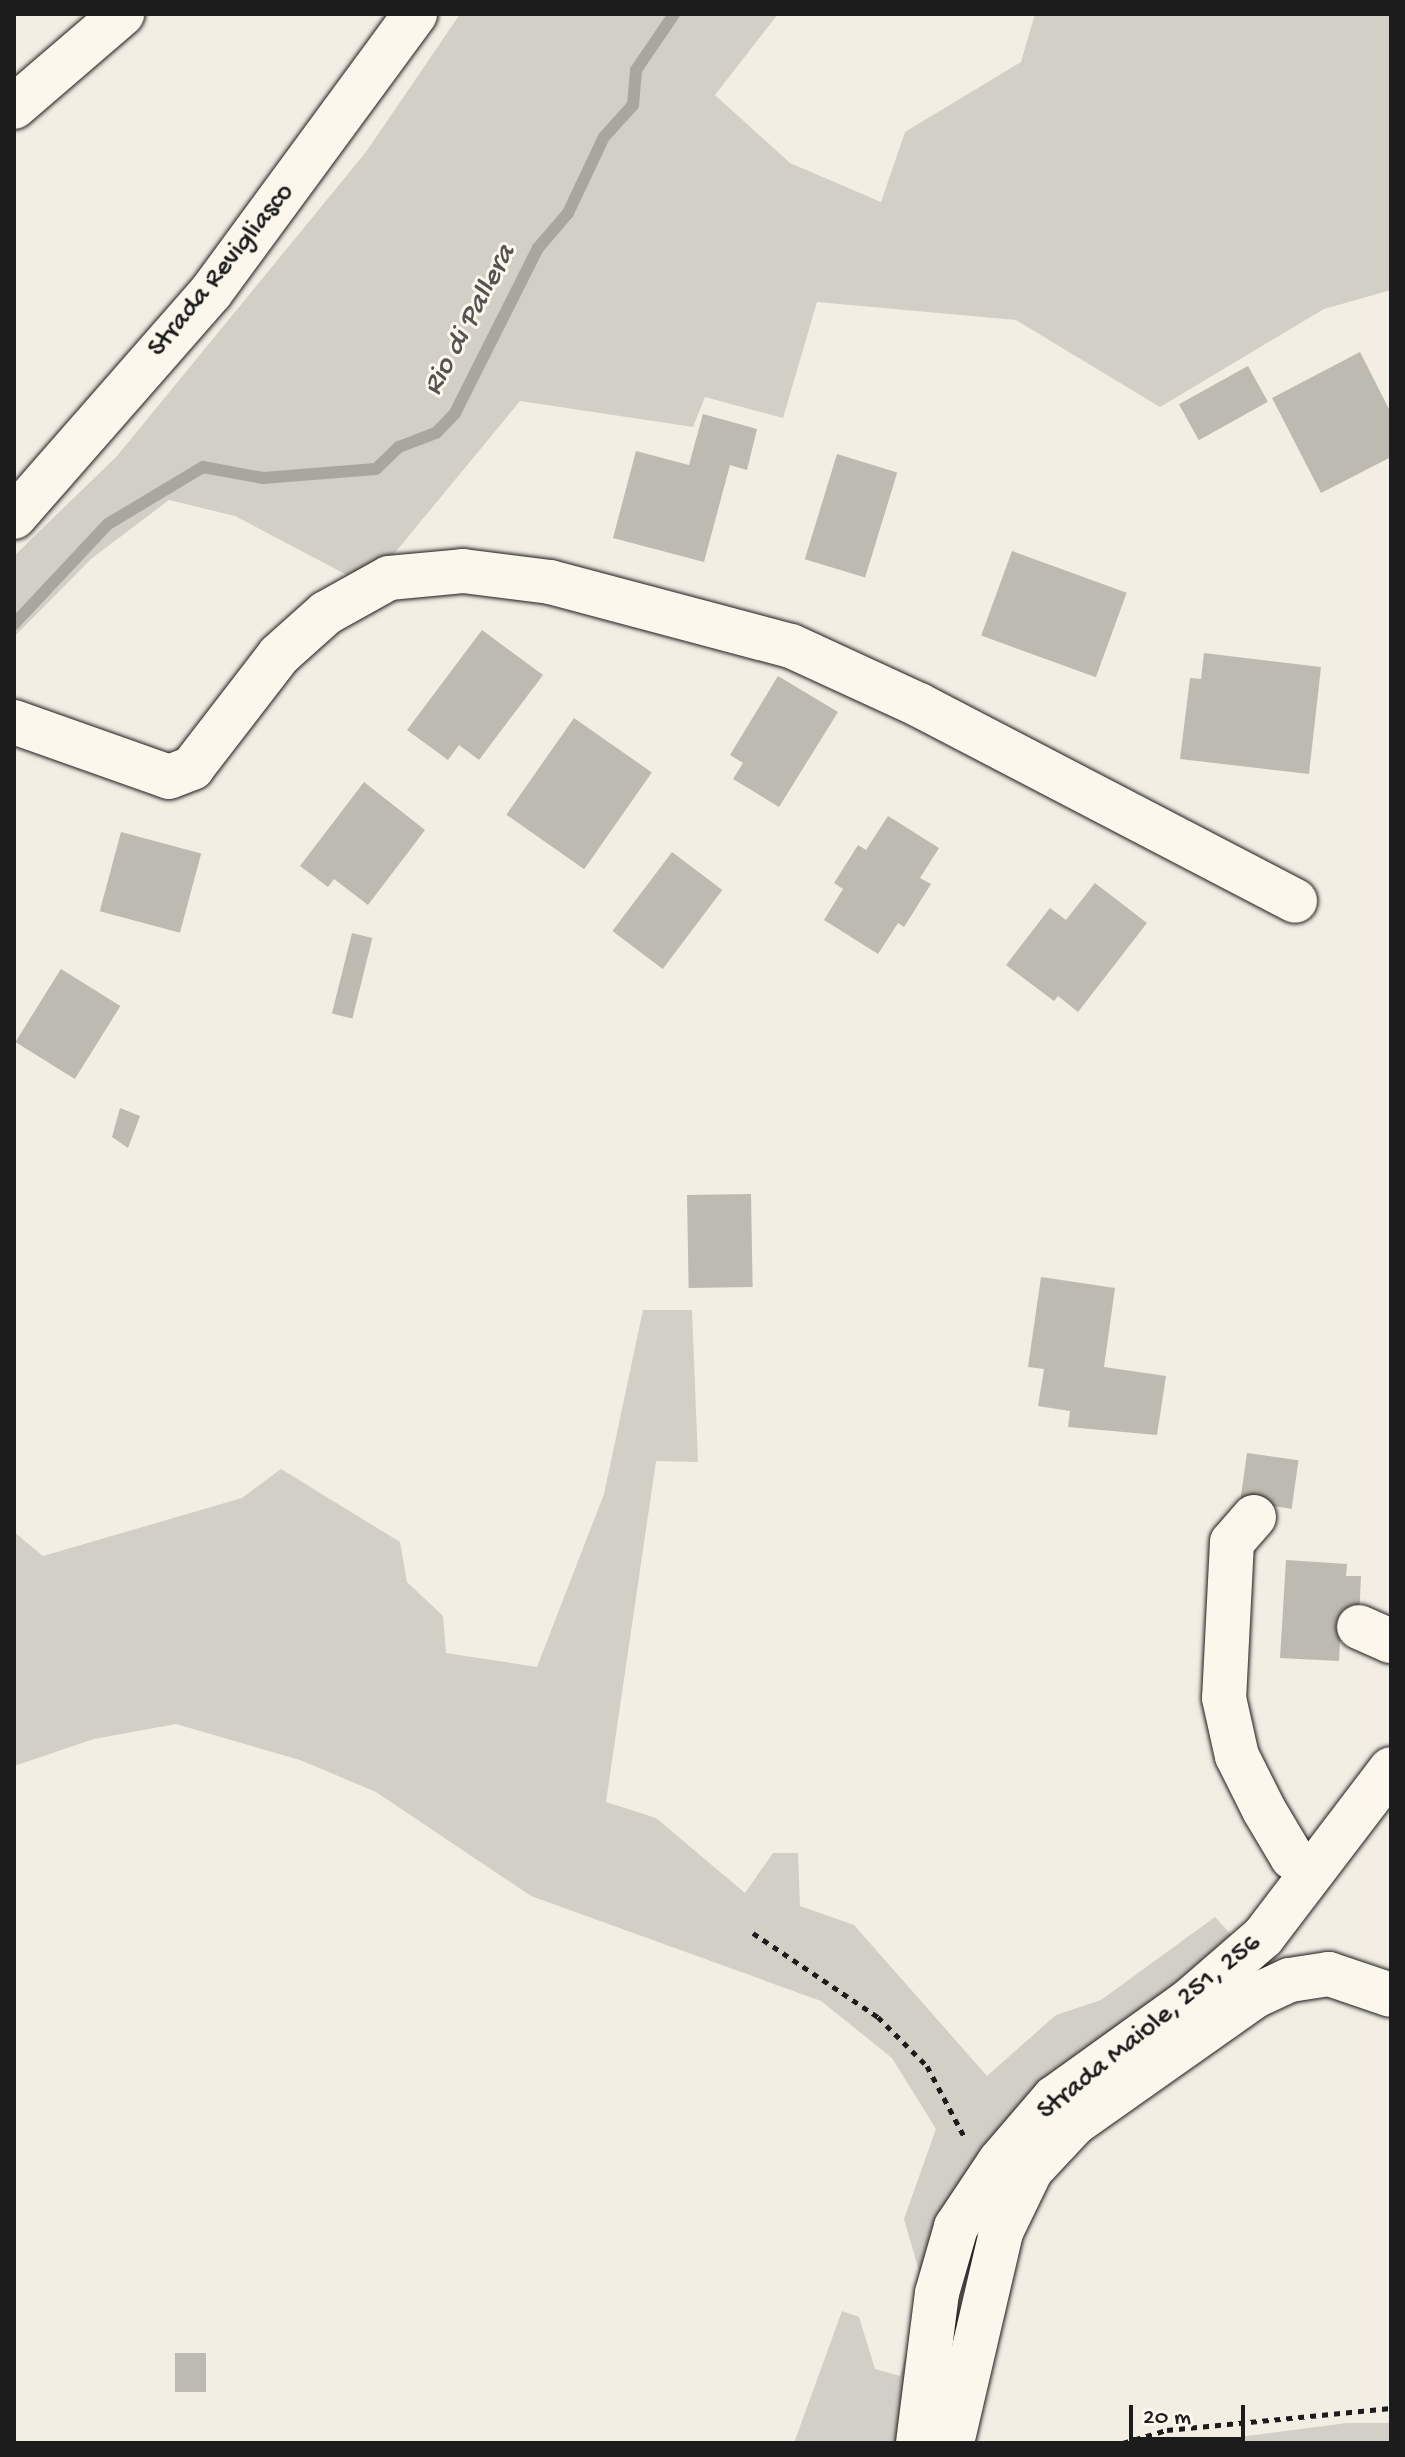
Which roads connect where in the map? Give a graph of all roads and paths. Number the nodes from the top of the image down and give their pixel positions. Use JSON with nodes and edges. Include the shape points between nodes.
{"nodes":[{"id":1,"x":122,"y":14,"type":"edge"},
{"id":2,"x":415,"y":14,"type":"edge"},
{"id":3,"x":14,"y":107,"type":"edge"},
{"id":4,"x":14,"y":517,"type":"edge"},
{"id":5,"x":14,"y":722,"type":"edge"},
{"id":6,"x":1295,"y":901,"type":"dead end"},
{"id":7,"x":1254,"y":1517,"type":"dead end"},
{"id":8,"x":1391,"y":1769,"type":"edge"},
{"id":9,"x":1311,"y":1872,"type":"junction"},
{"id":10,"x":753,"y":1933,"type":"dead end"},
{"id":11,"x":1391,"y":1995,"type":"edge"},
{"id":12,"x":978,"y":2194,"type":"junction"},
{"id":13,"x":1391,"y":2408,"type":"edge"},
{"id":14,"x":918,"y":2443,"type":"edge"},
{"id":15,"x":952,"y":2443,"type":"edge"},
{"id":16,"x":1123,"y":2443,"type":"edge"}],
"edges":[{"from":1,"to":3,"type":"street"},
{"from":2,"to":4,"type":"street","name":"Strada Revigliasco","via":[[211,292]]},
{"from":5,"to":6,"type":"street","via":[[169,777],[192,768],[279,655],[314,624],[389,578],[463,571],[550,582],[791,646],[919,705]]},
{"from":7,"to":9,"type":"street","via":[[1232,1542],[1224,1698],[1237,1756],[1264,1810],[1292,1857]]},
{"from":8,"to":9,"type":"street","name":"Strada Maiole, 251, 256"},
{"from":9,"to":12,"type":"street","name":"Strada Maiole, 251, 256","via":[[1263,1937],[1189,2001],[1054,2098]]},
{"from":10,"to":12,"type":"path","via":[[878,2017],[927,2066],[961,2128]]},
{"from":11,"to":15,"type":"street","via":[[1329,1974],[1290,1980],[1255,1996],[1075,2123],[1031,2170],[1001,2232]]},
{"from":12,"to":14,"type":"street","name":"Strada Maiole, 251, 256","via":[[956,2227],[937,2293]]},
{"from":13,"to":16,"type":"path","via":[[1167,2430]]}]}
